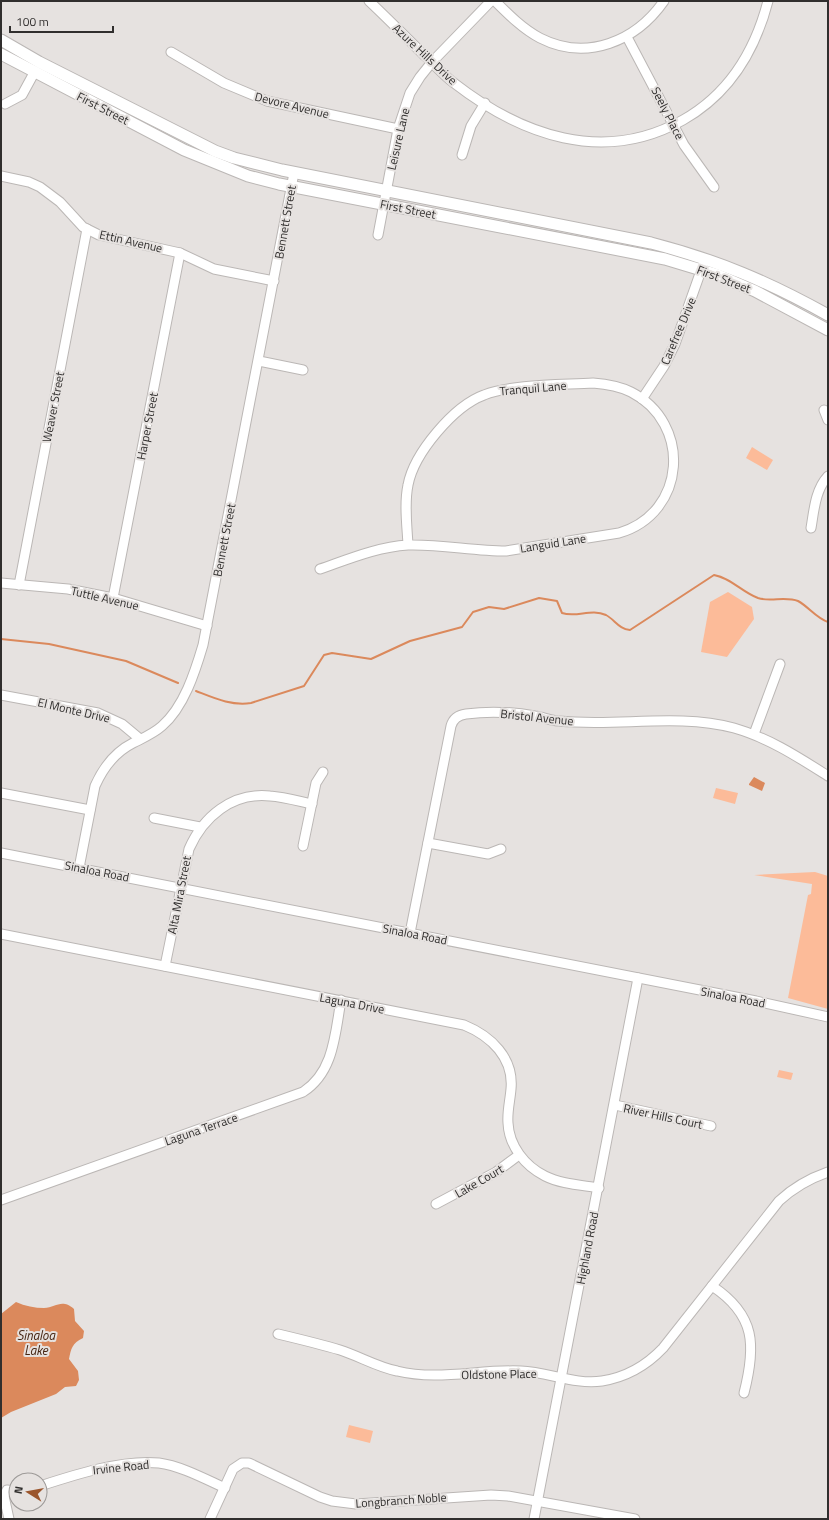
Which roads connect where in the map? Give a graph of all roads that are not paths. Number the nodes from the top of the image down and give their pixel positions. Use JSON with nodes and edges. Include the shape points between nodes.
{"nodes":[{"id":1,"x":369,"y":1,"type":"edge"},
{"id":2,"x":491,"y":1,"type":"edge"},
{"id":3,"x":495,"y":1,"type":"edge"},
{"id":4,"x":664,"y":1,"type":"edge"},
{"id":5,"x":768,"y":1,"type":"edge"},
{"id":6,"x":627,"y":37,"type":"junction"},
{"id":7,"x":1,"y":40,"type":"edge"},
{"id":8,"x":171,"y":52,"type":"dead end"},
{"id":9,"x":1,"y":54,"type":"edge"},
{"id":10,"x":432,"y":62,"type":"junction"},
{"id":11,"x":34,"y":73,"type":"junction"},
{"id":12,"x":485,"y":103,"type":"junction"},
{"id":13,"x":5,"y":104,"type":"dead end"},
{"id":14,"x":674,"y":124,"type":"junction"},
{"id":15,"x":398,"y":129,"type":"junction"},
{"id":16,"x":462,"y":155,"type":"dead end"},
{"id":17,"x":294,"y":173,"type":"junction"},
{"id":18,"x":1,"y":176,"type":"edge"},
{"id":19,"x":292,"y":186,"type":"junction"},
{"id":20,"x":714,"y":187,"type":"dead end"},
{"id":21,"x":386,"y":191,"type":"junction"},
{"id":22,"x":384,"y":204,"type":"junction"},
{"id":23,"x":87,"y":229,"type":"junction"},
{"id":24,"x":378,"y":235,"type":"dead end"},
{"id":25,"x":180,"y":253,"type":"junction"},
{"id":26,"x":705,"y":258,"type":"junction"},
{"id":27,"x":702,"y":270,"type":"junction"},
{"id":28,"x":274,"y":281,"type":"junction"},
{"id":29,"x":828,"y":315,"type":"edge"},
{"id":30,"x":828,"y":330,"type":"edge"},
{"id":31,"x":259,"y":361,"type":"junction"},
{"id":32,"x":303,"y":370,"type":"dead end"},
{"id":33,"x":642,"y":399,"type":"junction"},
{"id":34,"x":824,"y":410,"type":"dead end"},
{"id":35,"x":828,"y":420,"type":"edge"},
{"id":36,"x":828,"y":476,"type":"edge"},
{"id":37,"x":811,"y":528,"type":"dead end"},
{"id":38,"x":408,"y":545,"type":"junction"},
{"id":39,"x":320,"y":570,"type":"dead end"},
{"id":40,"x":1,"y":582,"type":"edge"},
{"id":41,"x":19,"y":585,"type":"junction"},
{"id":42,"x":113,"y":598,"type":"junction"},
{"id":43,"x":207,"y":626,"type":"junction"},
{"id":44,"x":780,"y":664,"type":"dead end"},
{"id":45,"x":1,"y":695,"type":"edge"},
{"id":46,"x":754,"y":734,"type":"junction"},
{"id":47,"x":140,"y":739,"type":"junction"},
{"id":48,"x":323,"y":772,"type":"dead end"},
{"id":49,"x":828,"y":776,"type":"edge"},
{"id":50,"x":1,"y":793,"type":"edge"},
{"id":51,"x":312,"y":804,"type":"junction"},
{"id":52,"x":90,"y":810,"type":"junction"},
{"id":53,"x":154,"y":818,"type":"dead end"},
{"id":54,"x":200,"y":827,"type":"junction"},
{"id":55,"x":428,"y":843,"type":"junction"},
{"id":56,"x":304,"y":846,"type":"dead end"},
{"id":57,"x":501,"y":849,"type":"dead end"},
{"id":58,"x":1,"y":853,"type":"edge"},
{"id":59,"x":79,"y":868,"type":"junction"},
{"id":60,"x":180,"y":887,"type":"junction"},
{"id":61,"x":410,"y":933,"type":"junction"},
{"id":62,"x":1,"y":934,"type":"edge"},
{"id":63,"x":165,"y":966,"type":"junction"},
{"id":64,"x":638,"y":978,"type":"junction"},
{"id":65,"x":341,"y":1000,"type":"junction"},
{"id":66,"x":828,"y":1017,"type":"edge"},
{"id":67,"x":614,"y":1105,"type":"junction"},
{"id":68,"x":711,"y":1126,"type":"dead end"},
{"id":69,"x":519,"y":1155,"type":"junction"},
{"id":70,"x":828,"y":1172,"type":"edge"},
{"id":71,"x":599,"y":1188,"type":"junction"},
{"id":72,"x":1,"y":1200,"type":"edge"},
{"id":73,"x":436,"y":1204,"type":"dead end"},
{"id":74,"x":712,"y":1286,"type":"junction"},
{"id":75,"x":278,"y":1334,"type":"dead end"},
{"id":76,"x":562,"y":1377,"type":"junction"},
{"id":77,"x":744,"y":1393,"type":"dead end"},
{"id":78,"x":48,"y":1483,"type":"edge"},
{"id":79,"x":225,"y":1488,"type":"junction"},
{"id":80,"x":8,"y":1491,"type":"edge"},
{"id":81,"x":538,"y":1501,"type":"junction"},
{"id":82,"x":9,"y":1519,"type":"edge"},
{"id":83,"x":210,"y":1519,"type":"edge"},
{"id":84,"x":534,"y":1519,"type":"edge"},
{"id":85,"x":631,"y":1519,"type":"edge"}],
"edges":[{"from":1,"to":10,"type":"street","name":"Azure Hills Drive"},
{"from":2,"to":10,"type":"street","name":"Leisure Lane"},
{"from":3,"to":6,"type":"street","via":[[528,31],[558,45],[575,48],[593,47]]},
{"from":4,"to":6,"type":"street","via":[[655,14]]},
{"from":5,"to":14,"type":"street","name":"Azure Hills Drive","via":[[757,37],[740,69],[704,106]]},
{"from":6,"to":14,"type":"street","name":"Seely Place"},
{"from":7,"to":17,"type":"main road","name":"First Street","via":[[39,62],[215,150],[253,164]]},
{"from":8,"to":15,"type":"street","name":"Devore Avenue","via":[[224,83],[267,101]]},
{"from":9,"to":11,"type":"main road","name":"First Street"},
{"from":10,"to":12,"type":"street","name":"Azure Hills Drive","via":[[454,83]]},
{"from":10,"to":15,"type":"street","name":"Leisure Lane","via":[[410,93]]},
{"from":11,"to":13,"type":"street","via":[[22,95]]},
{"from":11,"to":19,"type":"main road","name":"First Street","via":[[211,162],[248,176]]},
{"from":12,"to":14,"type":"street","name":"Azure Hills Drive","via":[[532,130],[580,141],[627,140],[651,134]]},
{"from":12,"to":16,"type":"street","via":[[471,126]]},
{"from":14,"to":20,"type":"street","name":"Seely Place","via":[[694,160]]},
{"from":15,"to":21,"type":"street","name":"Leisure Lane"},
{"from":17,"to":19,"type":"street","name":"Bennett Street"},
{"from":17,"to":21,"type":"main road","name":"First Street"},
{"from":18,"to":23,"type":"street","name":"Ettin Avenue","via":[[29,182],[50,193]]},
{"from":19,"to":22,"type":"main road","name":"First Street"},
{"from":19,"to":28,"type":"street","name":"Bennett Street"},
{"from":21,"to":22,"type":"street","name":"Leisure Lane"},
{"from":21,"to":26,"type":"main road","name":"First Street","via":[[651,244]]},
{"from":22,"to":24,"type":"street","name":"Leisure Lane"},
{"from":22,"to":27,"type":"main road","name":"First Street","via":[[632,252]]},
{"from":23,"to":25,"type":"street","name":"Ettin Avenue","via":[[111,239]]},
{"from":23,"to":41,"type":"street","name":"Weaver Street"},
{"from":25,"to":28,"type":"street","name":"Ettin Avenue","via":[[214,269]]},
{"from":25,"to":42,"type":"street","name":"Harper Street"},
{"from":26,"to":27,"type":"street","name":"Carefree Drive"},
{"from":26,"to":29,"type":"main road","name":"First Street","via":[[756,278]]},
{"from":27,"to":30,"type":"main road","name":"First Street","via":[[755,291]]},
{"from":27,"to":33,"type":"street","name":"Carefree Drive","via":[[675,344]]},
{"from":28,"to":31,"type":"street","name":"Bennett Street"},
{"from":31,"to":32,"type":"street"},
{"from":31,"to":43,"type":"street","name":"Bennett Street"},
{"from":33,"to":38,"type":"street","name":"Tranquil Lane","via":[[618,387],[593,383],[504,390],[484,395],[468,403],[446,422],[420,456],[413,470],[406,498]]},
{"from":33,"to":38,"type":"street","name":"Languid Lane","via":[[655,411],[665,426],[672,444],[674,463],[671,482],[664,499],[654,514],[642,524],[620,533],[506,551]]},
{"from":34,"to":35,"type":"street"},
{"from":36,"to":37,"type":"street","via":[[817,497]]},
{"from":38,"to":39,"type":"street","name":"Languid Lane","via":[[373,551]]},
{"from":40,"to":41,"type":"street","name":"Tuttle Avenue"},
{"from":41,"to":42,"type":"street","name":"Tuttle Avenue","via":[[68,589]]},
{"from":42,"to":43,"type":"street","name":"Tuttle Avenue"},
{"from":43,"to":47,"type":"street","name":"Bennett Street","via":[[198,661],[178,706],[162,726]]},
{"from":44,"to":46,"type":"street"},
{"from":45,"to":47,"type":"street","name":"El Monte Drive","via":[[98,714],[122,724]]},
{"from":46,"to":49,"type":"street","name":"Bristol Avenue","via":[[782,747]]},
{"from":46,"to":55,"type":"street","name":"Bristol Avenue","via":[[709,724],[686,722],[557,721],[517,713],[460,715],[451,726]]},
{"from":47,"to":52,"type":"street","name":"Bennett Street","via":[[120,751],[105,767],[95,786]]},
{"from":48,"to":51,"type":"street","via":[[316,783]]},
{"from":50,"to":52,"type":"street"},
{"from":51,"to":54,"type":"street","name":"Alta Mira Street","via":[[270,796],[246,798],[220,808]]},
{"from":51,"to":56,"type":"street"},
{"from":52,"to":59,"type":"street","name":"Bennett Street"},
{"from":53,"to":54,"type":"street"},
{"from":54,"to":60,"type":"street","name":"Alta Mira Street","via":[[189,849]]},
{"from":55,"to":57,"type":"street","via":[[488,854]]},
{"from":55,"to":61,"type":"street","name":"Bristol Avenue"},
{"from":58,"to":59,"type":"street","name":"Sinaloa Road"},
{"from":59,"to":60,"type":"street","name":"Sinaloa Road"},
{"from":60,"to":61,"type":"street","name":"Sinaloa Road"},
{"from":60,"to":63,"type":"street","name":"Alta Mira Street"},
{"from":61,"to":64,"type":"street","name":"Sinaloa Road"},
{"from":62,"to":63,"type":"street","name":"Laguna Drive"},
{"from":63,"to":65,"type":"street","name":"Laguna Drive"},
{"from":64,"to":66,"type":"street","name":"Sinaloa Road"},
{"from":64,"to":67,"type":"street","name":"Highland Road"},
{"from":65,"to":69,"type":"street","name":"Laguna Drive","via":[[464,1025],[491,1039],[502,1054],[509,1071],[511,1089],[508,1124],[511,1140]]},
{"from":65,"to":72,"type":"street","name":"Laguna Terrace","via":[[328,1065],[318,1081],[303,1092]]},
{"from":67,"to":68,"type":"street","name":"River Hills Court"},
{"from":67,"to":71,"type":"street","name":"Highland Road"},
{"from":69,"to":71,"type":"street","name":"Laguna Drive","via":[[532,1168],[546,1176]]},
{"from":69,"to":73,"type":"street","name":"Lake Court","via":[[496,1172]]},
{"from":70,"to":74,"type":"street","name":"Oldstone Place","via":[[792,1189]]},
{"from":71,"to":76,"type":"street","name":"Highland Road"},
{"from":74,"to":76,"type":"street","name":"Oldstone Place","via":[[663,1348],[640,1367],[622,1376],[601,1381],[581,1381]]},
{"from":74,"to":77,"type":"street","via":[[734,1304],[743,1316],[748,1330],[751,1358]]},
{"from":75,"to":76,"type":"street","name":"Oldstone Place","via":[[341,1350],[382,1367],[410,1374],[520,1371]]},
{"from":76,"to":81,"type":"street","name":"Highland Road"},
{"from":78,"to":79,"type":"street","name":"Irvine Road","via":[[87,1471],[159,1463]]},
{"from":79,"to":81,"type":"street","name":"Longbranch Noble","via":[[233,1469],[242,1463],[249,1463],[320,1497],[344,1503],[491,1495]]},
{"from":79,"to":83,"type":"street","name":"Longbranch Noble"},
{"from":80,"to":82,"type":"street","via":[[4,1496]]},
{"from":81,"to":84,"type":"street","name":"Highland Road"},
{"from":81,"to":85,"type":"street","name":"Longbranch Noble"}]}
